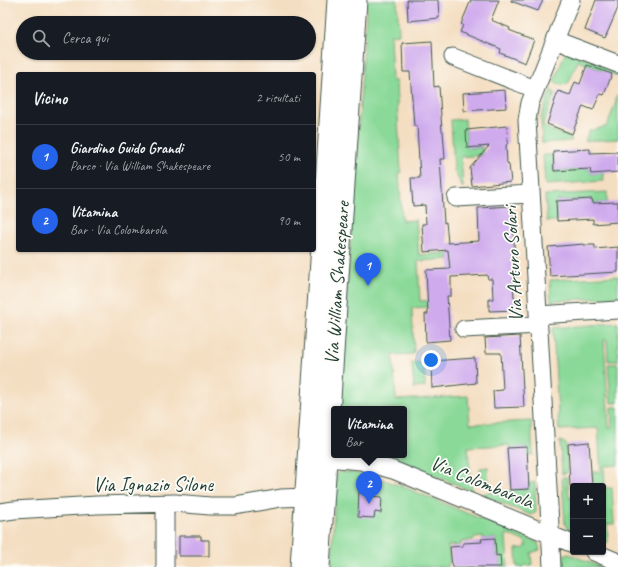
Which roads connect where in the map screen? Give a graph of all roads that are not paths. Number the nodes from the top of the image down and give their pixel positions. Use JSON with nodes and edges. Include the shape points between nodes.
{"nodes":[{"id":1,"x":338,"y":0,"type":"edge"},
{"id":2,"x":356,"y":0,"type":"edge"},
{"id":3,"x":571,"y":0,"type":"edge"},
{"id":4,"x":555,"y":40,"type":"junction"},
{"id":5,"x":452,"y":57,"type":"dead end"},
{"id":6,"x":618,"y":64,"type":"edge"},
{"id":7,"x":536,"y":89,"type":"junction"},
{"id":8,"x":531,"y":194,"type":"junction"},
{"id":9,"x":456,"y":198,"type":"dead end"},
{"id":10,"x":618,"y":310,"type":"edge"},
{"id":11,"x":538,"y":320,"type":"junction"},
{"id":12,"x":464,"y":329,"type":"dead end"},
{"id":13,"x":326,"y":458,"type":"junction"},
{"id":14,"x":306,"y":497,"type":"junction"},
{"id":15,"x":165,"y":504,"type":"junction"},
{"id":16,"x":0,"y":512,"type":"edge"},
{"id":17,"x":550,"y":534,"type":"junction"},
{"id":18,"x":570,"y":543,"type":"edge"},
{"id":19,"x":601,"y":555,"type":"edge"},
{"id":20,"x":618,"y":562,"type":"edge"},
{"id":21,"x":165,"y":567,"type":"edge"},
{"id":22,"x":301,"y":567,"type":"edge"},
{"id":23,"x":319,"y":567,"type":"edge"},
{"id":24,"x":552,"y":567,"type":"edge"}],
"edges":[{"from":1,"to":14,"type":"main road","name":"Via William Shakespeare"},
{"from":2,"to":13,"type":"main road","name":"Via William Shakespeare"},
{"from":3,"to":4,"type":"street","name":"Via Arturo Solari"},
{"from":4,"to":6,"type":"street"},
{"from":4,"to":7,"type":"street","name":"Via Arturo Solari"},
{"from":5,"to":7,"type":"street"},
{"from":7,"to":8,"type":"street","name":"Via Arturo Solari","via":[[528,109],[527,120]]},
{"from":8,"to":9,"type":"street"},
{"from":8,"to":11,"type":"street","name":"Via Arturo Solari"},
{"from":10,"to":11,"type":"street"},
{"from":11,"to":12,"type":"street"},
{"from":11,"to":17,"type":"street","name":"Via Arturo Solari"},
{"from":13,"to":17,"type":"street","name":"Via Colombarola","via":[[361,461],[393,470]]},
{"from":13,"to":23,"type":"main road","name":"Via William Shakespeare"},
{"from":14,"to":15,"type":"street","name":"Via Ignazio Silone","via":[[281,498],[235,506]]},
{"from":14,"to":22,"type":"main road","name":"Via William Shakespeare"},
{"from":15,"to":16,"type":"street","name":"Via Ignazio Silone","via":[[97,505]]},
{"from":15,"to":21,"type":"street"},
{"from":17,"to":18,"type":"street","name":"Via Colombarola"},
{"from":17,"to":24,"type":"street","name":"Via Arturo Solari"},
{"from":19,"to":20,"type":"street"}]}
